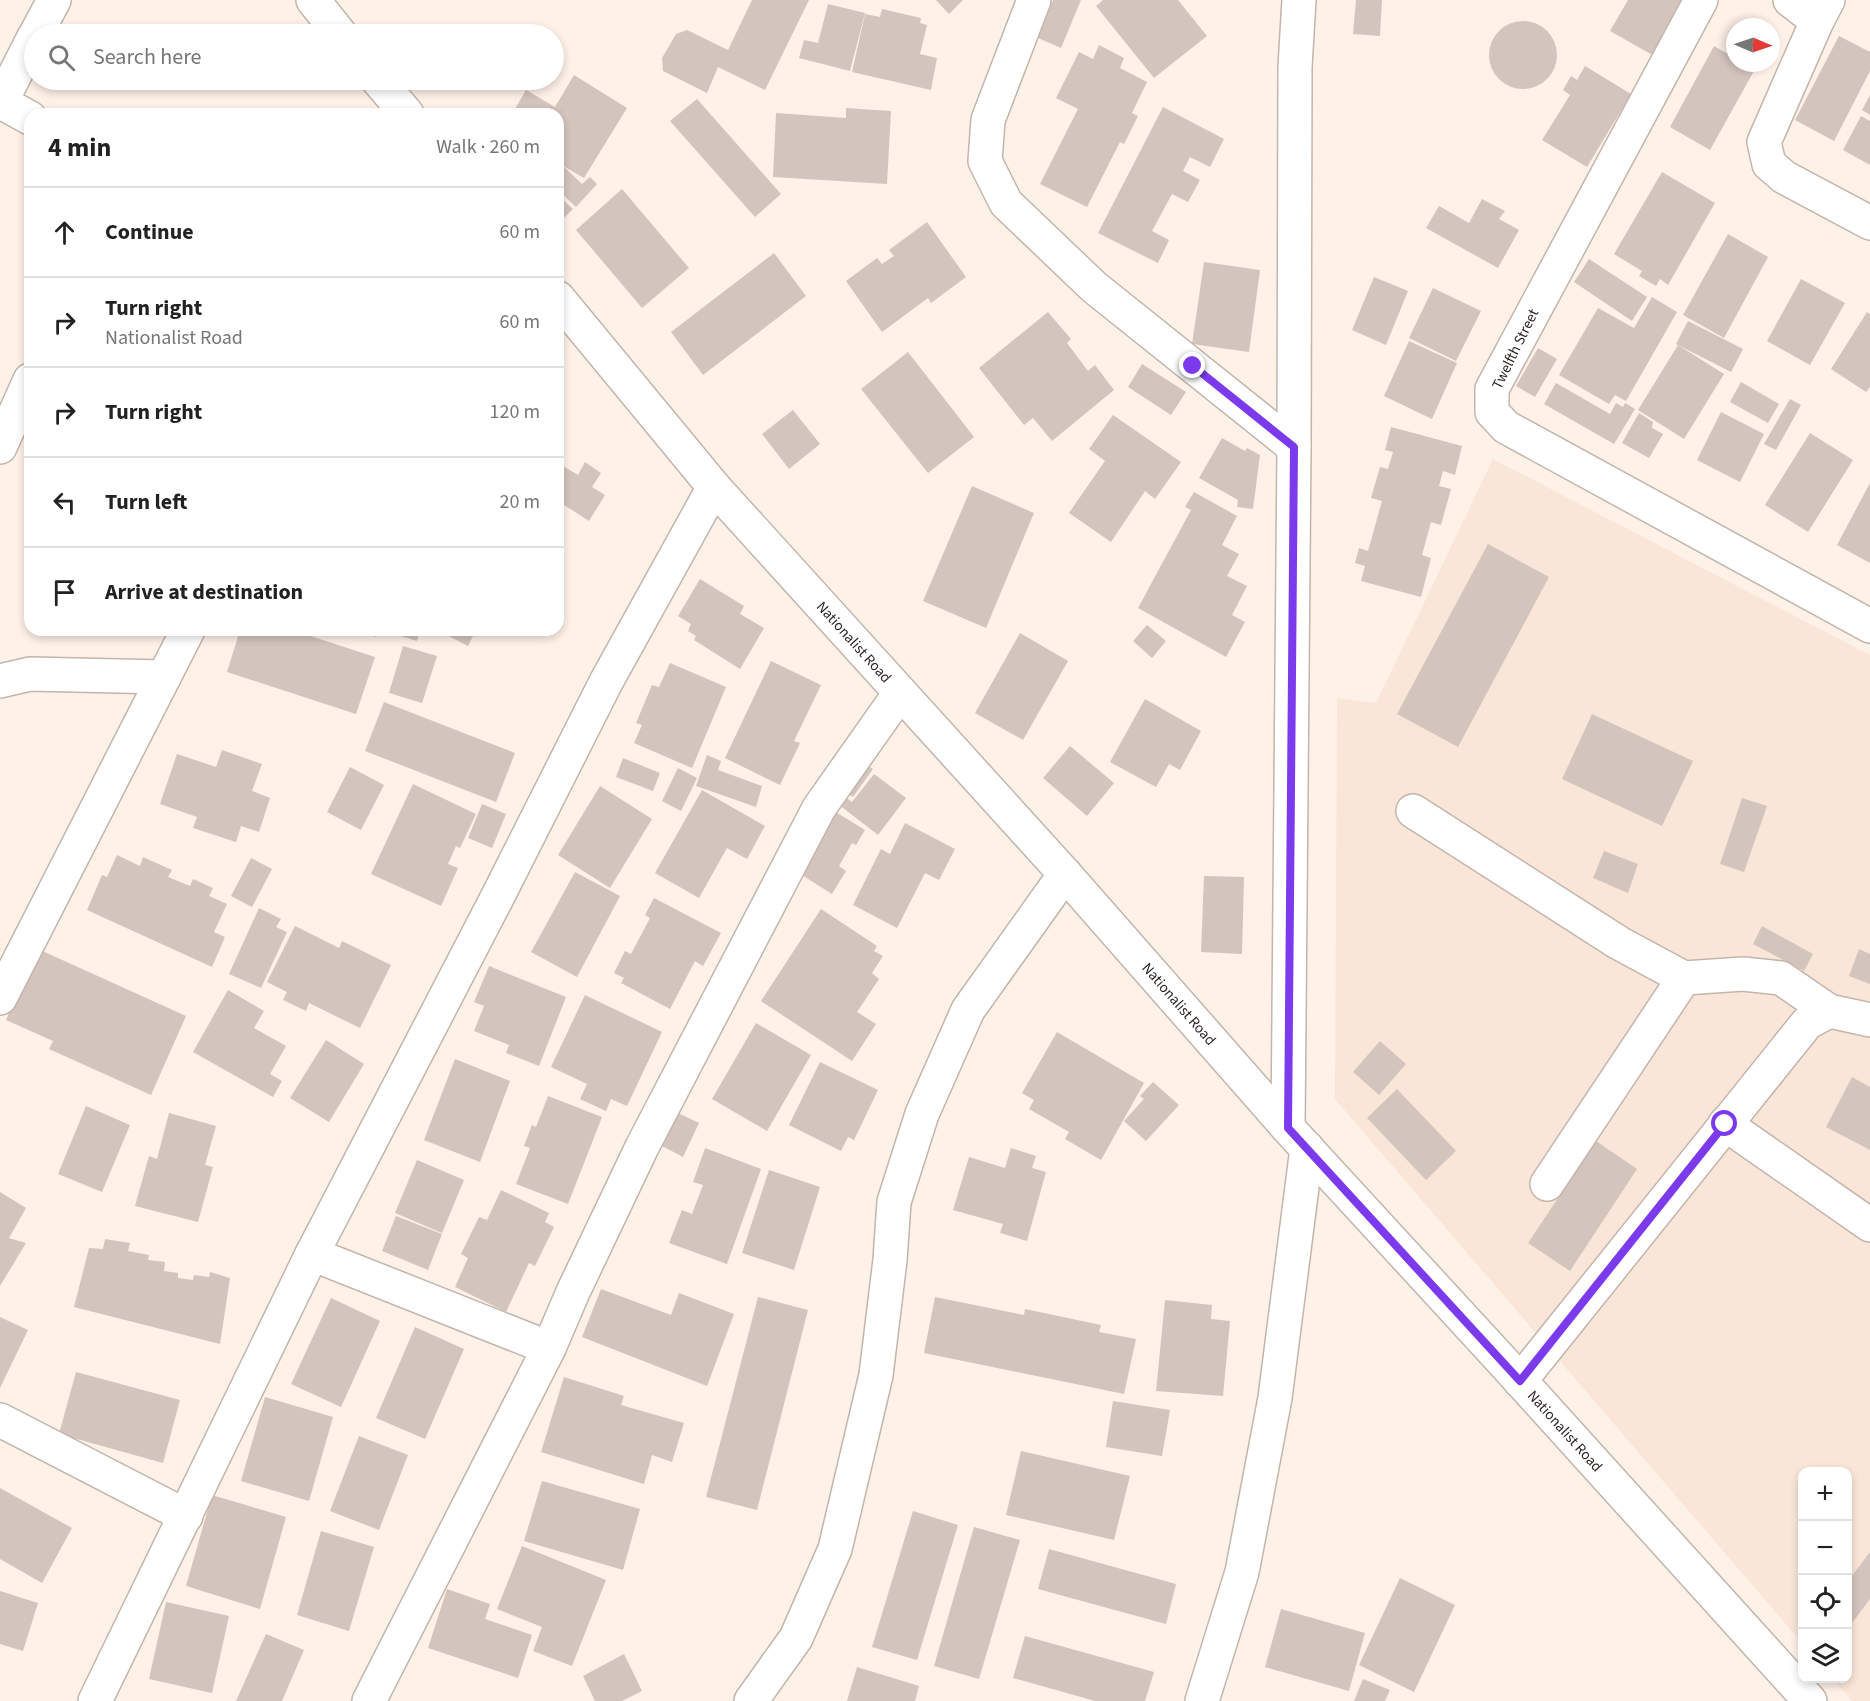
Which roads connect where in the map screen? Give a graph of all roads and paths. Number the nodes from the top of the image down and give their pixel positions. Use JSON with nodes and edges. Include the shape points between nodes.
{"nodes":[{"id":1,"x":54,"y":0,"type":"edge"},
{"id":2,"x":313,"y":0,"type":"edge"},
{"id":3,"x":1034,"y":0,"type":"edge"},
{"id":4,"x":1299,"y":0,"type":"edge"},
{"id":5,"x":1701,"y":0,"type":"edge"},
{"id":6,"x":1790,"y":0,"type":"edge"},
{"id":7,"x":1823,"y":10,"type":"edge"},
{"id":8,"x":41,"y":24,"type":"edge"},
{"id":9,"x":332,"y":24,"type":"edge"},
{"id":10,"x":24,"y":57,"type":"edge"},
{"id":11,"x":386,"y":90,"type":"edge"},
{"id":12,"x":0,"y":103,"type":"edge"},
{"id":13,"x":401,"y":108,"type":"edge"},
{"id":14,"x":24,"y":115,"type":"edge"},
{"id":15,"x":1870,"y":223,"type":"edge"},
{"id":16,"x":564,"y":304,"type":"edge"},
{"id":17,"x":24,"y":393,"type":"edge"},
{"id":18,"x":0,"y":447,"type":"edge"},
{"id":19,"x":1294,"y":447,"type":"junction"},
{"id":20,"x":714,"y":487,"type":"junction"},
{"id":21,"x":1870,"y":626,"type":"edge"},
{"id":22,"x":185,"y":636,"type":"edge"},
{"id":23,"x":164,"y":677,"type":"junction"},
{"id":24,"x":0,"y":681,"type":"edge"},
{"id":25,"x":900,"y":693,"type":"junction"},
{"id":26,"x":1413,"y":811,"type":"dead end"},
{"id":27,"x":1065,"y":873,"type":"junction"},
{"id":28,"x":1684,"y":978,"type":"junction"},
{"id":29,"x":0,"y":998,"type":"edge"},
{"id":30,"x":1829,"y":1011,"type":"junction"},
{"id":31,"x":1870,"y":1020,"type":"edge"},
{"id":32,"x":1725,"y":1124,"type":"junction"},
{"id":33,"x":1297,"y":1138,"type":"junction"},
{"id":34,"x":1547,"y":1184,"type":"dead end"},
{"id":35,"x":1870,"y":1224,"type":"edge"},
{"id":36,"x":312,"y":1254,"type":"junction"},
{"id":37,"x":549,"y":1348,"type":"junction"},
{"id":38,"x":1520,"y":1381,"type":"junction"},
{"id":39,"x":0,"y":1420,"type":"edge"},
{"id":40,"x":186,"y":1516,"type":"junction"},
{"id":41,"x":95,"y":1701,"type":"edge"},
{"id":42,"x":369,"y":1701,"type":"edge"},
{"id":43,"x":751,"y":1701,"type":"edge"},
{"id":44,"x":1202,"y":1701,"type":"edge"},
{"id":45,"x":1810,"y":1701,"type":"edge"}],
"edges":[{"from":1,"to":8,"type":"street"},
{"from":2,"to":9,"type":"street"},
{"from":3,"to":19,"type":"street","via":[[988,120],[985,161],[1006,203],[1094,287]]},
{"from":4,"to":19,"type":"street","via":[[1295,67]]},
{"from":5,"to":21,"type":"street","name":"Twelfth Street","via":[[1492,389],[1492,412],[1506,427]]},
{"from":6,"to":7,"type":"street"},
{"from":7,"to":15,"type":"street","via":[[1764,142],[1769,164],[1784,177]]},
{"from":10,"to":12,"type":"street"},
{"from":11,"to":13,"type":"street"},
{"from":12,"to":14,"type":"street"},
{"from":16,"to":20,"type":"street","name":"Nationalist Road"},
{"from":17,"to":18,"type":"street"},
{"from":19,"to":33,"type":"street"},
{"from":20,"to":25,"type":"street","name":"Nationalist Road"},
{"from":20,"to":36,"type":"street","via":[[606,682]]},
{"from":22,"to":23,"type":"street"},
{"from":23,"to":24,"type":"street","via":[[30,674]]},
{"from":23,"to":29,"type":"street"},
{"from":25,"to":27,"type":"street","name":"Nationalist Road"},
{"from":25,"to":37,"type":"street","via":[[819,808],[642,1147]]},
{"from":26,"to":28,"type":"street","via":[[1619,943]]},
{"from":27,"to":33,"type":"street","name":"Nationalist Road"},
{"from":27,"to":43,"type":"street","via":[[968,1010],[922,1114],[894,1202],[876,1376],[835,1548],[796,1638]]},
{"from":28,"to":30,"type":"street","via":[[1743,974],[1780,978]]},
{"from":28,"to":34,"type":"street"},
{"from":30,"to":31,"type":"street"},
{"from":30,"to":32,"type":"street","via":[[1807,1023]]},
{"from":32,"to":35,"type":"street"},
{"from":32,"to":38,"type":"street"},
{"from":33,"to":38,"type":"street","name":"Nationalist Road"},
{"from":33,"to":44,"type":"street","via":[[1272,1410],[1242,1572]]},
{"from":36,"to":37,"type":"street"},
{"from":36,"to":40,"type":"street"},
{"from":37,"to":42,"type":"street"},
{"from":38,"to":45,"type":"street","name":"Nationalist Road"},
{"from":39,"to":40,"type":"street"},
{"from":40,"to":41,"type":"street"}]}
